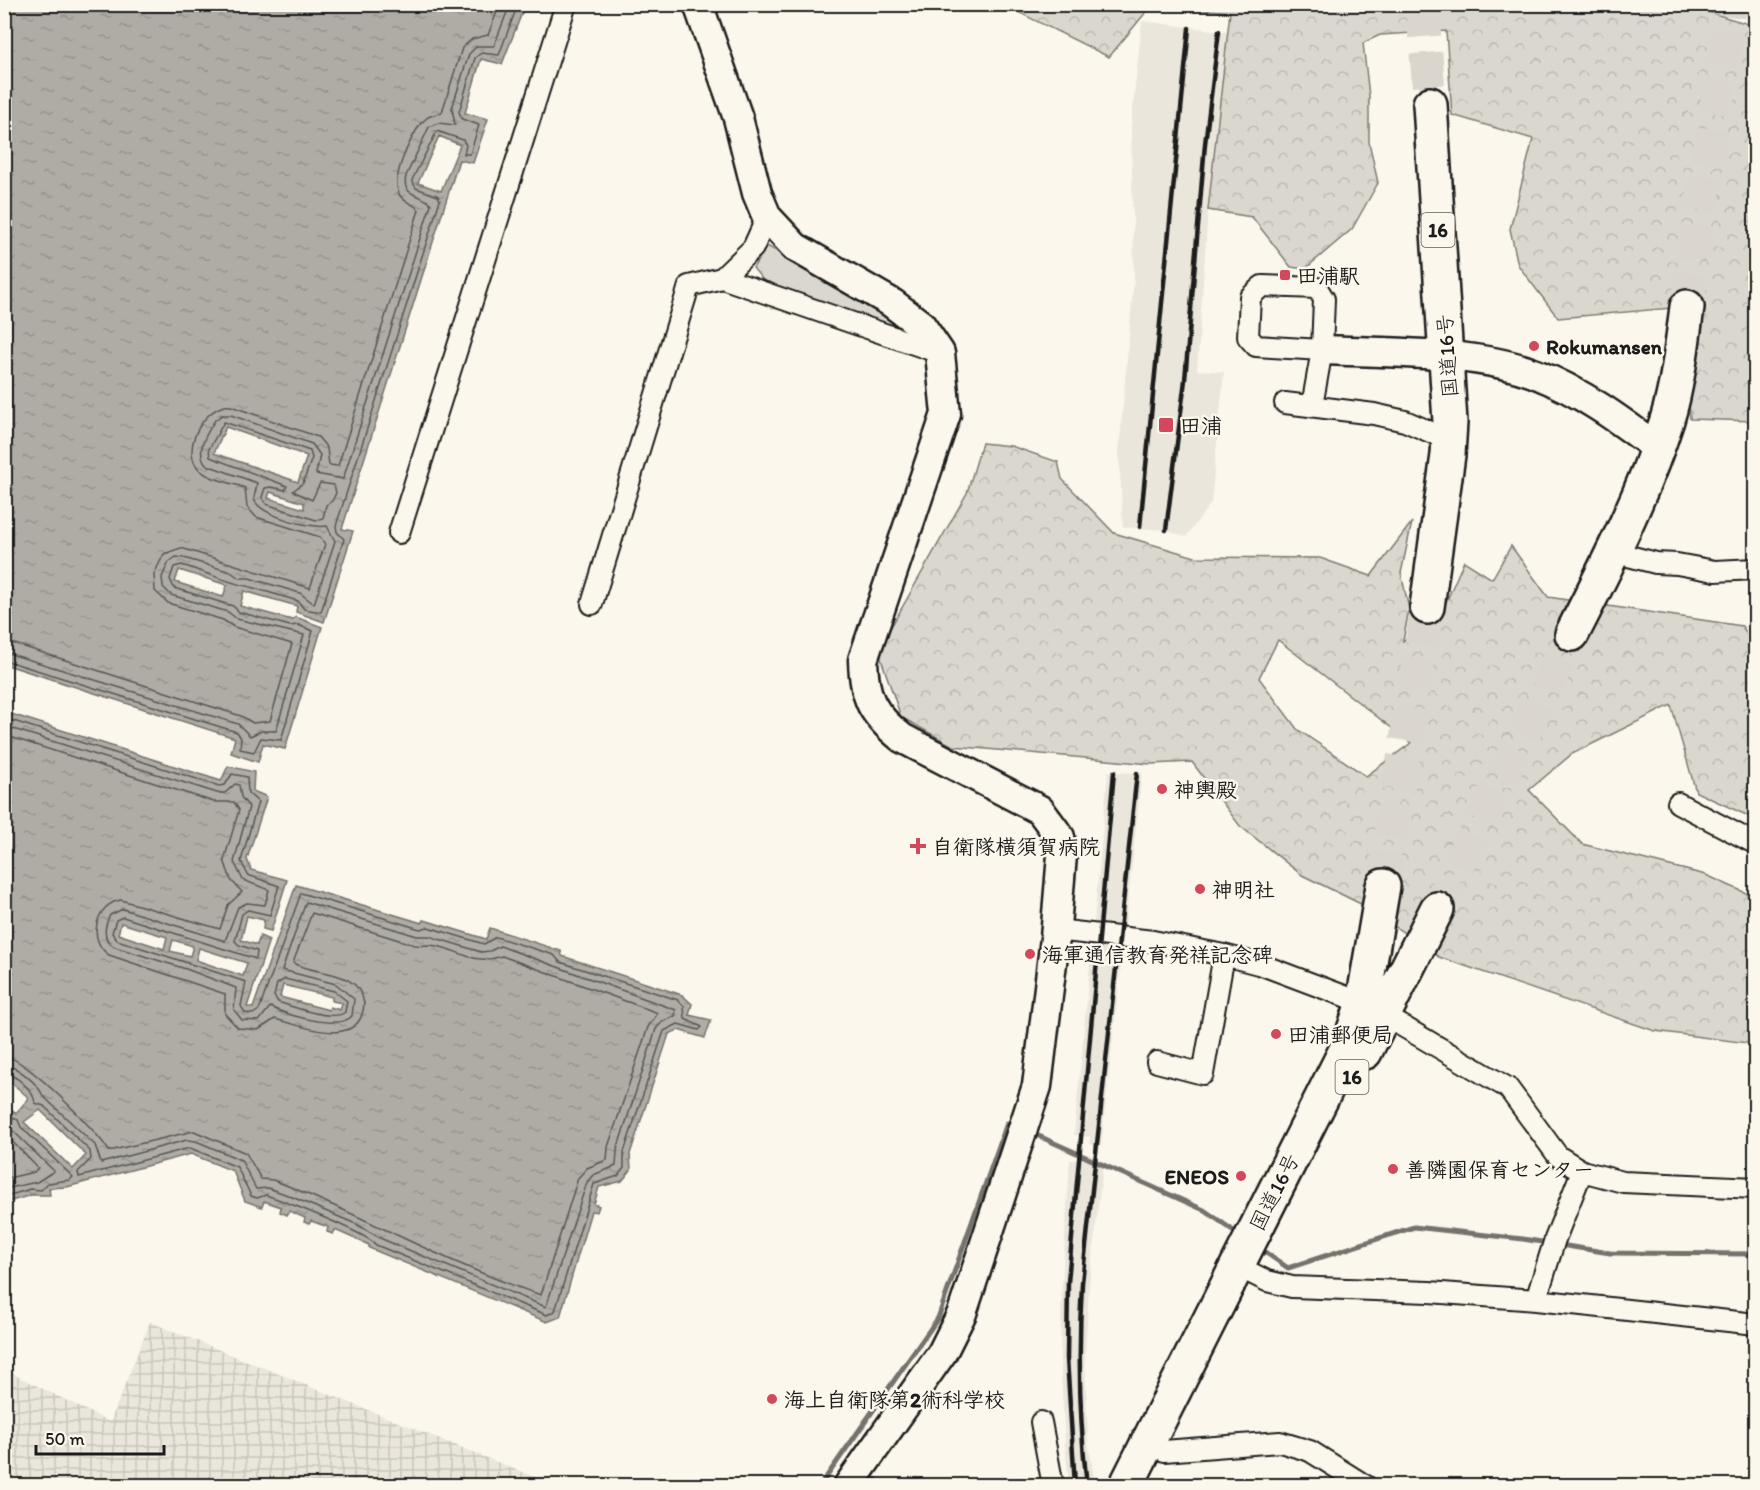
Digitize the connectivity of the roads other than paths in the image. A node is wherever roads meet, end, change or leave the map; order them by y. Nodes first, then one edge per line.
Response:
1 (566, 4) edge
2 (698, 4) edge
3 (1430, 104) tunnel mouth
4 (767, 217) junction
5 (722, 278) junction
6 (1687, 308) tunnel mouth
7 (1322, 350) junction
8 (940, 353) junction
9 (1447, 356) junction
10 (1285, 403) dead end
11 (1312, 406) junction
12 (1449, 440) junction
13 (1657, 448) junction
14 (399, 533) dead end
15 (1613, 552) junction
16 (1755, 569) edge
17 (592, 603) dead end
18 (1427, 607) tunnel mouth
19 (1572, 634) tunnel mouth
20 (1678, 803) dead end
21 (1755, 844) edge
22 (1383, 886) tunnel mouth
23 (1437, 909) tunnel mouth
24 (1056, 930) junction
25 (1224, 955) junction
26 (1373, 1010) junction
27 (1157, 1062) dead end
28 (1582, 1171) junction
29 (1755, 1188) edge
30 (1252, 1257) junction
31 (1536, 1300) junction
32 (1755, 1324) edge
33 (1041, 1422) dead end
34 (1164, 1451) junction
35 (848, 1485) edge
36 (1053, 1485) edge
37 (1126, 1485) edge
38 (1147, 1485) edge
39 (1366, 1485) edge

1 - 14 street
2 - 4 street
3 - 9 highway, 国道16号 / 16
4 - 5 street
4 - 8 street
5 - 8 street
5 - 17 street
6 - 13 highway
7 - 7 street
7 - 9 street
7 - 11 street
8 - 24 street
9 - 12 highway, 国道16号 / 16
9 - 13 street
10 - 11 street
11 - 12 street
12 - 18 highway, 国道16号 / 16
13 - 15 highway
15 - 16 street
15 - 19 highway
20 - 21 street
22 - 26 highway, 国道16号 / 16
23 - 26 highway, 国道16号 / 16
24 - 25 street
24 - 35 street
25 - 26 street
25 - 27 street
26 - 28 street
26 - 30 highway, 国道16号 / 16
28 - 29 street
28 - 31 street
30 - 31 street
30 - 34 highway, 国道16号 / 16
30 - 37 highway, 国道16号 / 16
31 - 32 street
33 - 36 street
34 - 38 highway, 国道16号 / 16
34 - 39 street

